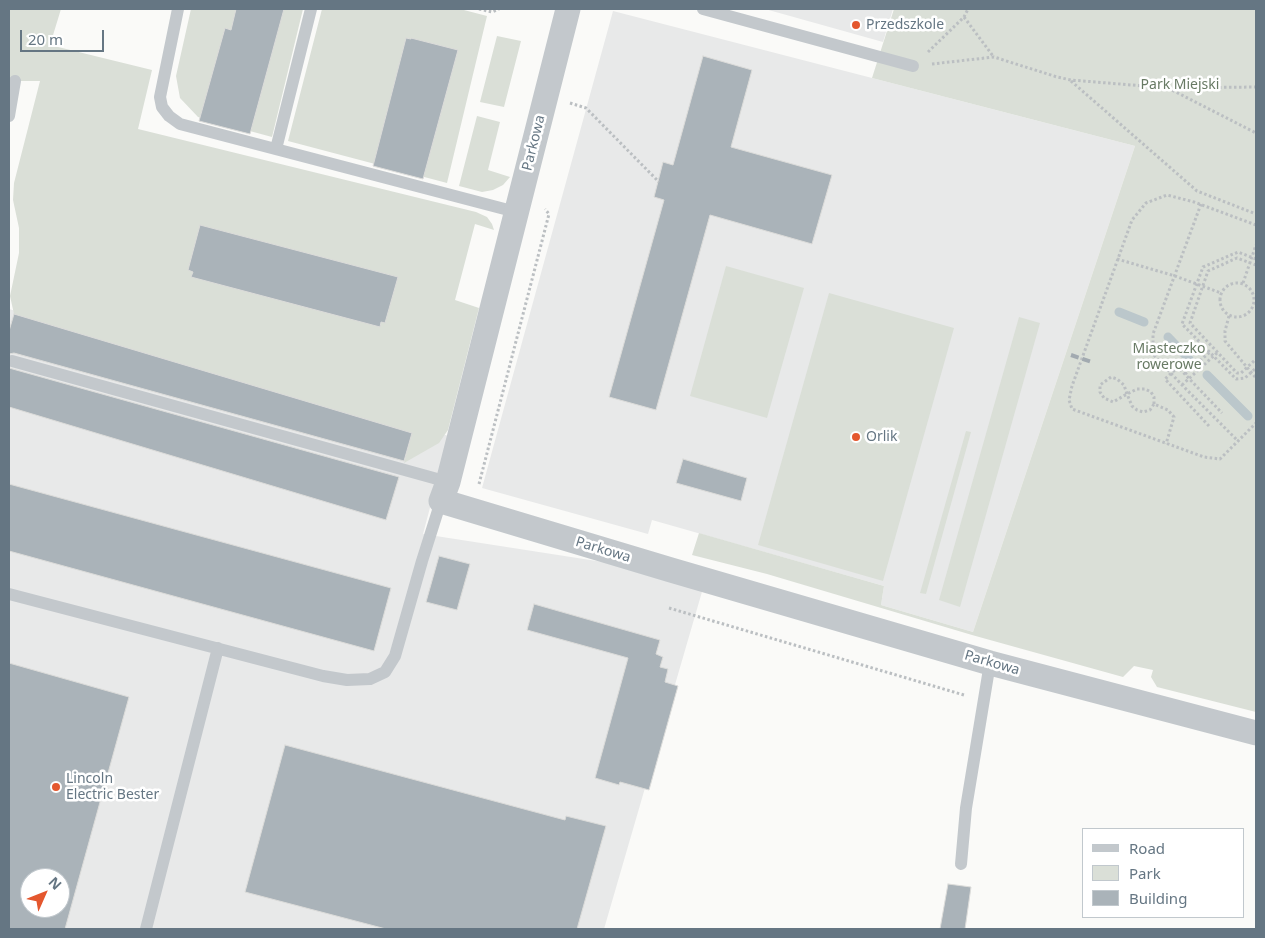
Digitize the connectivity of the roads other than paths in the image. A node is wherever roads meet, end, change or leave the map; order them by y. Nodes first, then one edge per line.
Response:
1 (178, 9) edge
2 (311, 9) edge
3 (568, 9) edge
4 (703, 9) edge
5 (913, 66) road end
6 (15, 81) dead end
7 (9, 116) edge
8 (276, 149) junction
9 (516, 212) junction
10 (12, 361) dead end
11 (444, 492) junction
12 (9, 594) edge
13 (218, 648) junction
14 (990, 663) junction
15 (1256, 733) edge
16 (961, 864) dead end
17 (146, 929) edge

1 - 8 lane
2 - 8 lane
3 - 9 street, Parkowa
4 - 5 lane
6 - 7 lane
8 - 9 lane
9 - 11 street, Parkowa
10 - 11 lane
11 - 13 lane
11 - 14 street, Parkowa
12 - 13 lane
13 - 17 lane
14 - 15 street, Parkowa
14 - 16 lane

